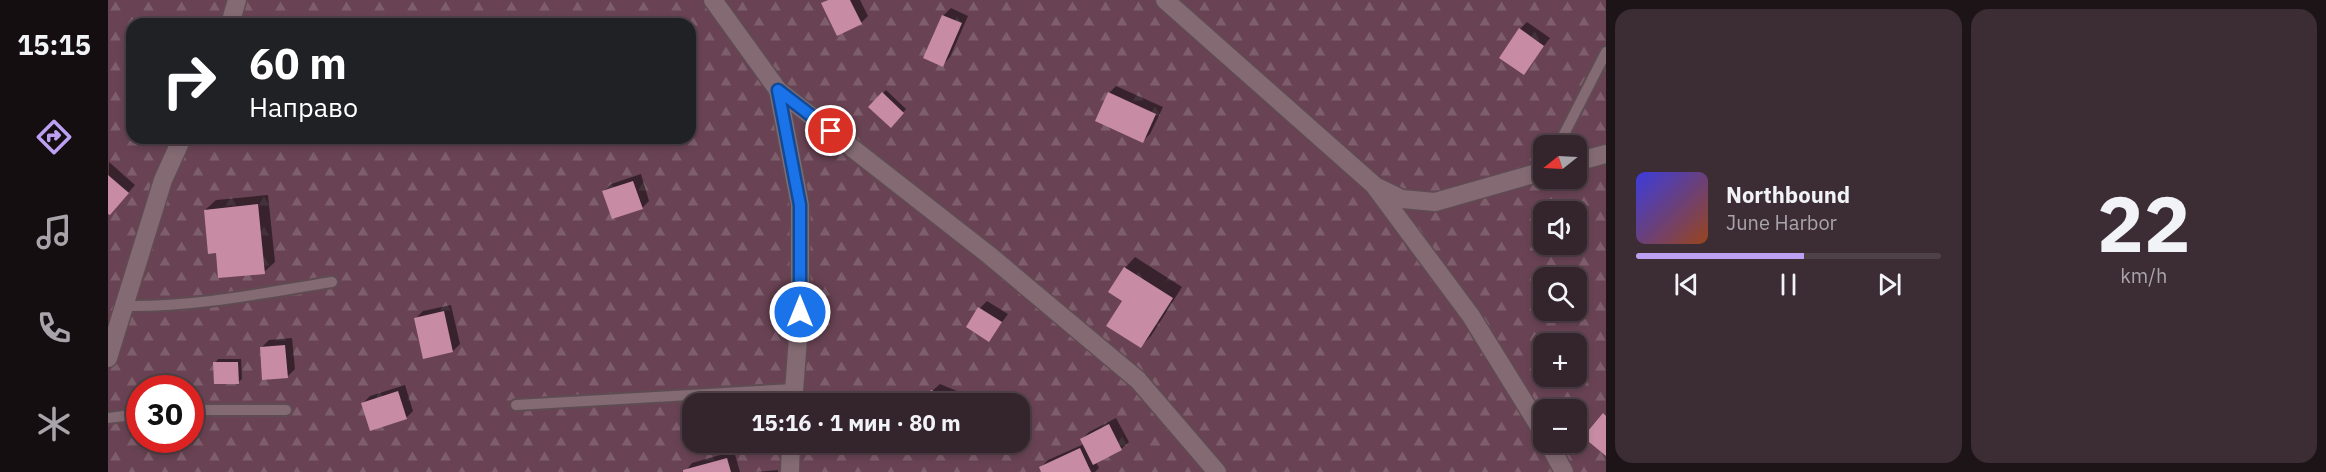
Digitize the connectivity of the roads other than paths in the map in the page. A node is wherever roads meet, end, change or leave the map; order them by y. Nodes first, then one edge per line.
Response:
1 (237, 0) edge
2 (713, 0) edge
3 (1165, 0) edge
4 (232, 18) edge
5 (1606, 52) edge
6 (778, 90) junction
7 (1564, 135) edge
8 (179, 144) edge
9 (1606, 154) edge
10 (1587, 159) edge
11 (1533, 174) edge
12 (1375, 186) junction
13 (332, 282) dead end
14 (126, 306) junction
15 (108, 358) edge
16 (793, 393) edge
17 (682, 400) edge
18 (516, 405) dead end
19 (204, 410) edge
20 (286, 410) dead end
21 (126, 416) edge
22 (1533, 416) edge
23 (108, 418) edge
24 (791, 453) edge
25 (1554, 453) edge
26 (790, 472) edge
27 (1217, 472) edge
28 (1564, 472) edge

1 - 4 street
2 - 6 street
3 - 12 street
5 - 7 lane
6 - 16 street
6 - 27 street
8 - 14 street
9 - 10 street
11 - 12 street
12 - 22 street
13 - 14 lane
14 - 15 street
17 - 18 lane
19 - 20 lane
21 - 23 lane
24 - 26 street
25 - 28 street

